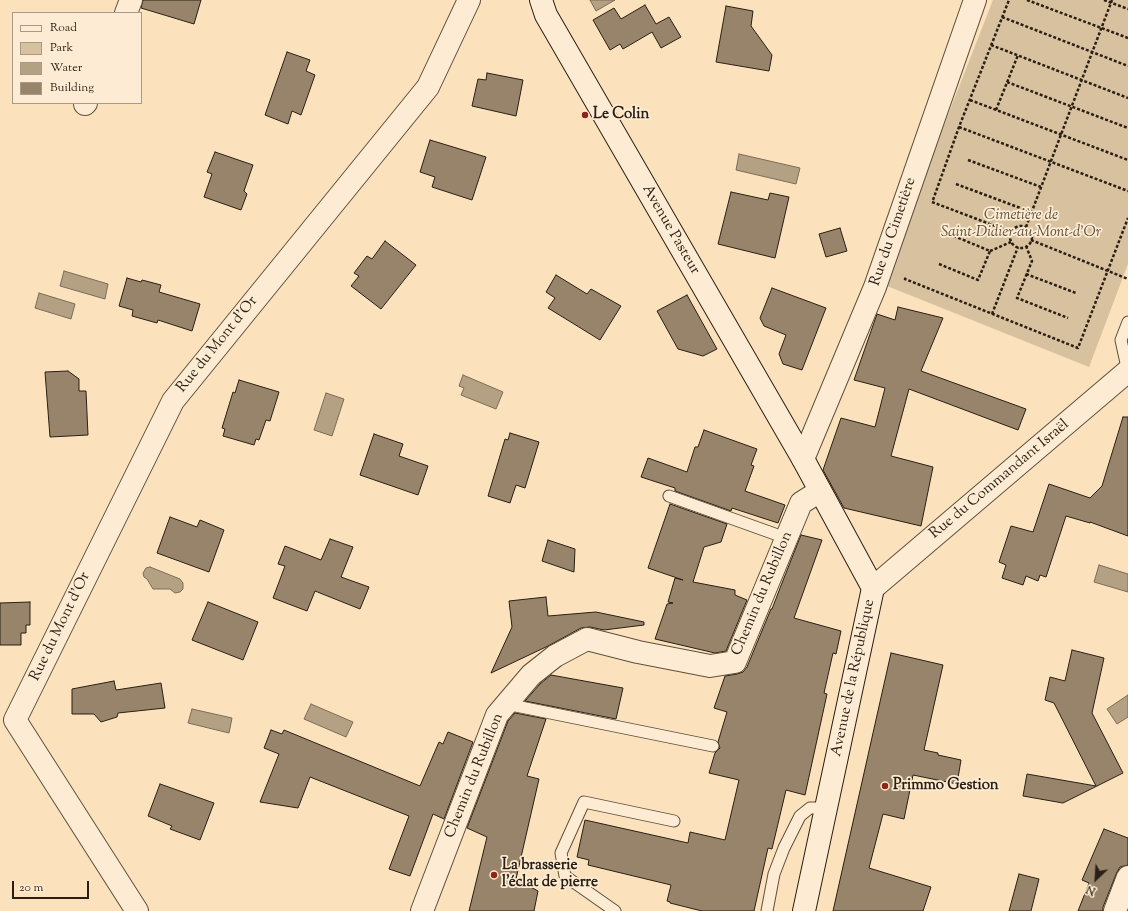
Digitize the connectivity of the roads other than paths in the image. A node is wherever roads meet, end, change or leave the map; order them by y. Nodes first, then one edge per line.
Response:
1 (131, 0) edge
2 (469, 0) edge
3 (541, 0) edge
4 (975, 0) edge
5 (126, 12) edge
6 (1128, 322) edge
7 (1128, 371) edge
8 (803, 459) junction
9 (820, 491) junction
10 (669, 496) dead end
11 (786, 538) junction
12 (873, 588) junction
13 (506, 704) junction
14 (7, 722) edge
15 (713, 746) dead end
16 (826, 808) junction
17 (674, 821) dead end
18 (1128, 877) edge
19 (137, 911) edge
20 (422, 911) edge
21 (615, 911) edge
22 (767, 911) edge
23 (804, 911) edge
24 (1115, 911) edge

1 - 5 street
2 - 14 street, Rue du Mont d'Or
3 - 8 street, Avenue Pasteur
4 - 8 street, Rue du Cimetière
6 - 7 lane
7 - 12 street, Rue du Commandant Israël
8 - 9 street, Avenue de la République
9 - 11 street, Chemin du Rubillon
9 - 12 street, Avenue de la République
10 - 11 lane
11 - 13 street, Chemin du Rubillon
12 - 16 street, Avenue de la République
13 - 15 lane
13 - 20 street, Chemin du Rubillon
14 - 19 street, Rue du Mont d'Or
16 - 22 lane
16 - 23 street, Avenue de la République
17 - 21 lane
18 - 24 street

